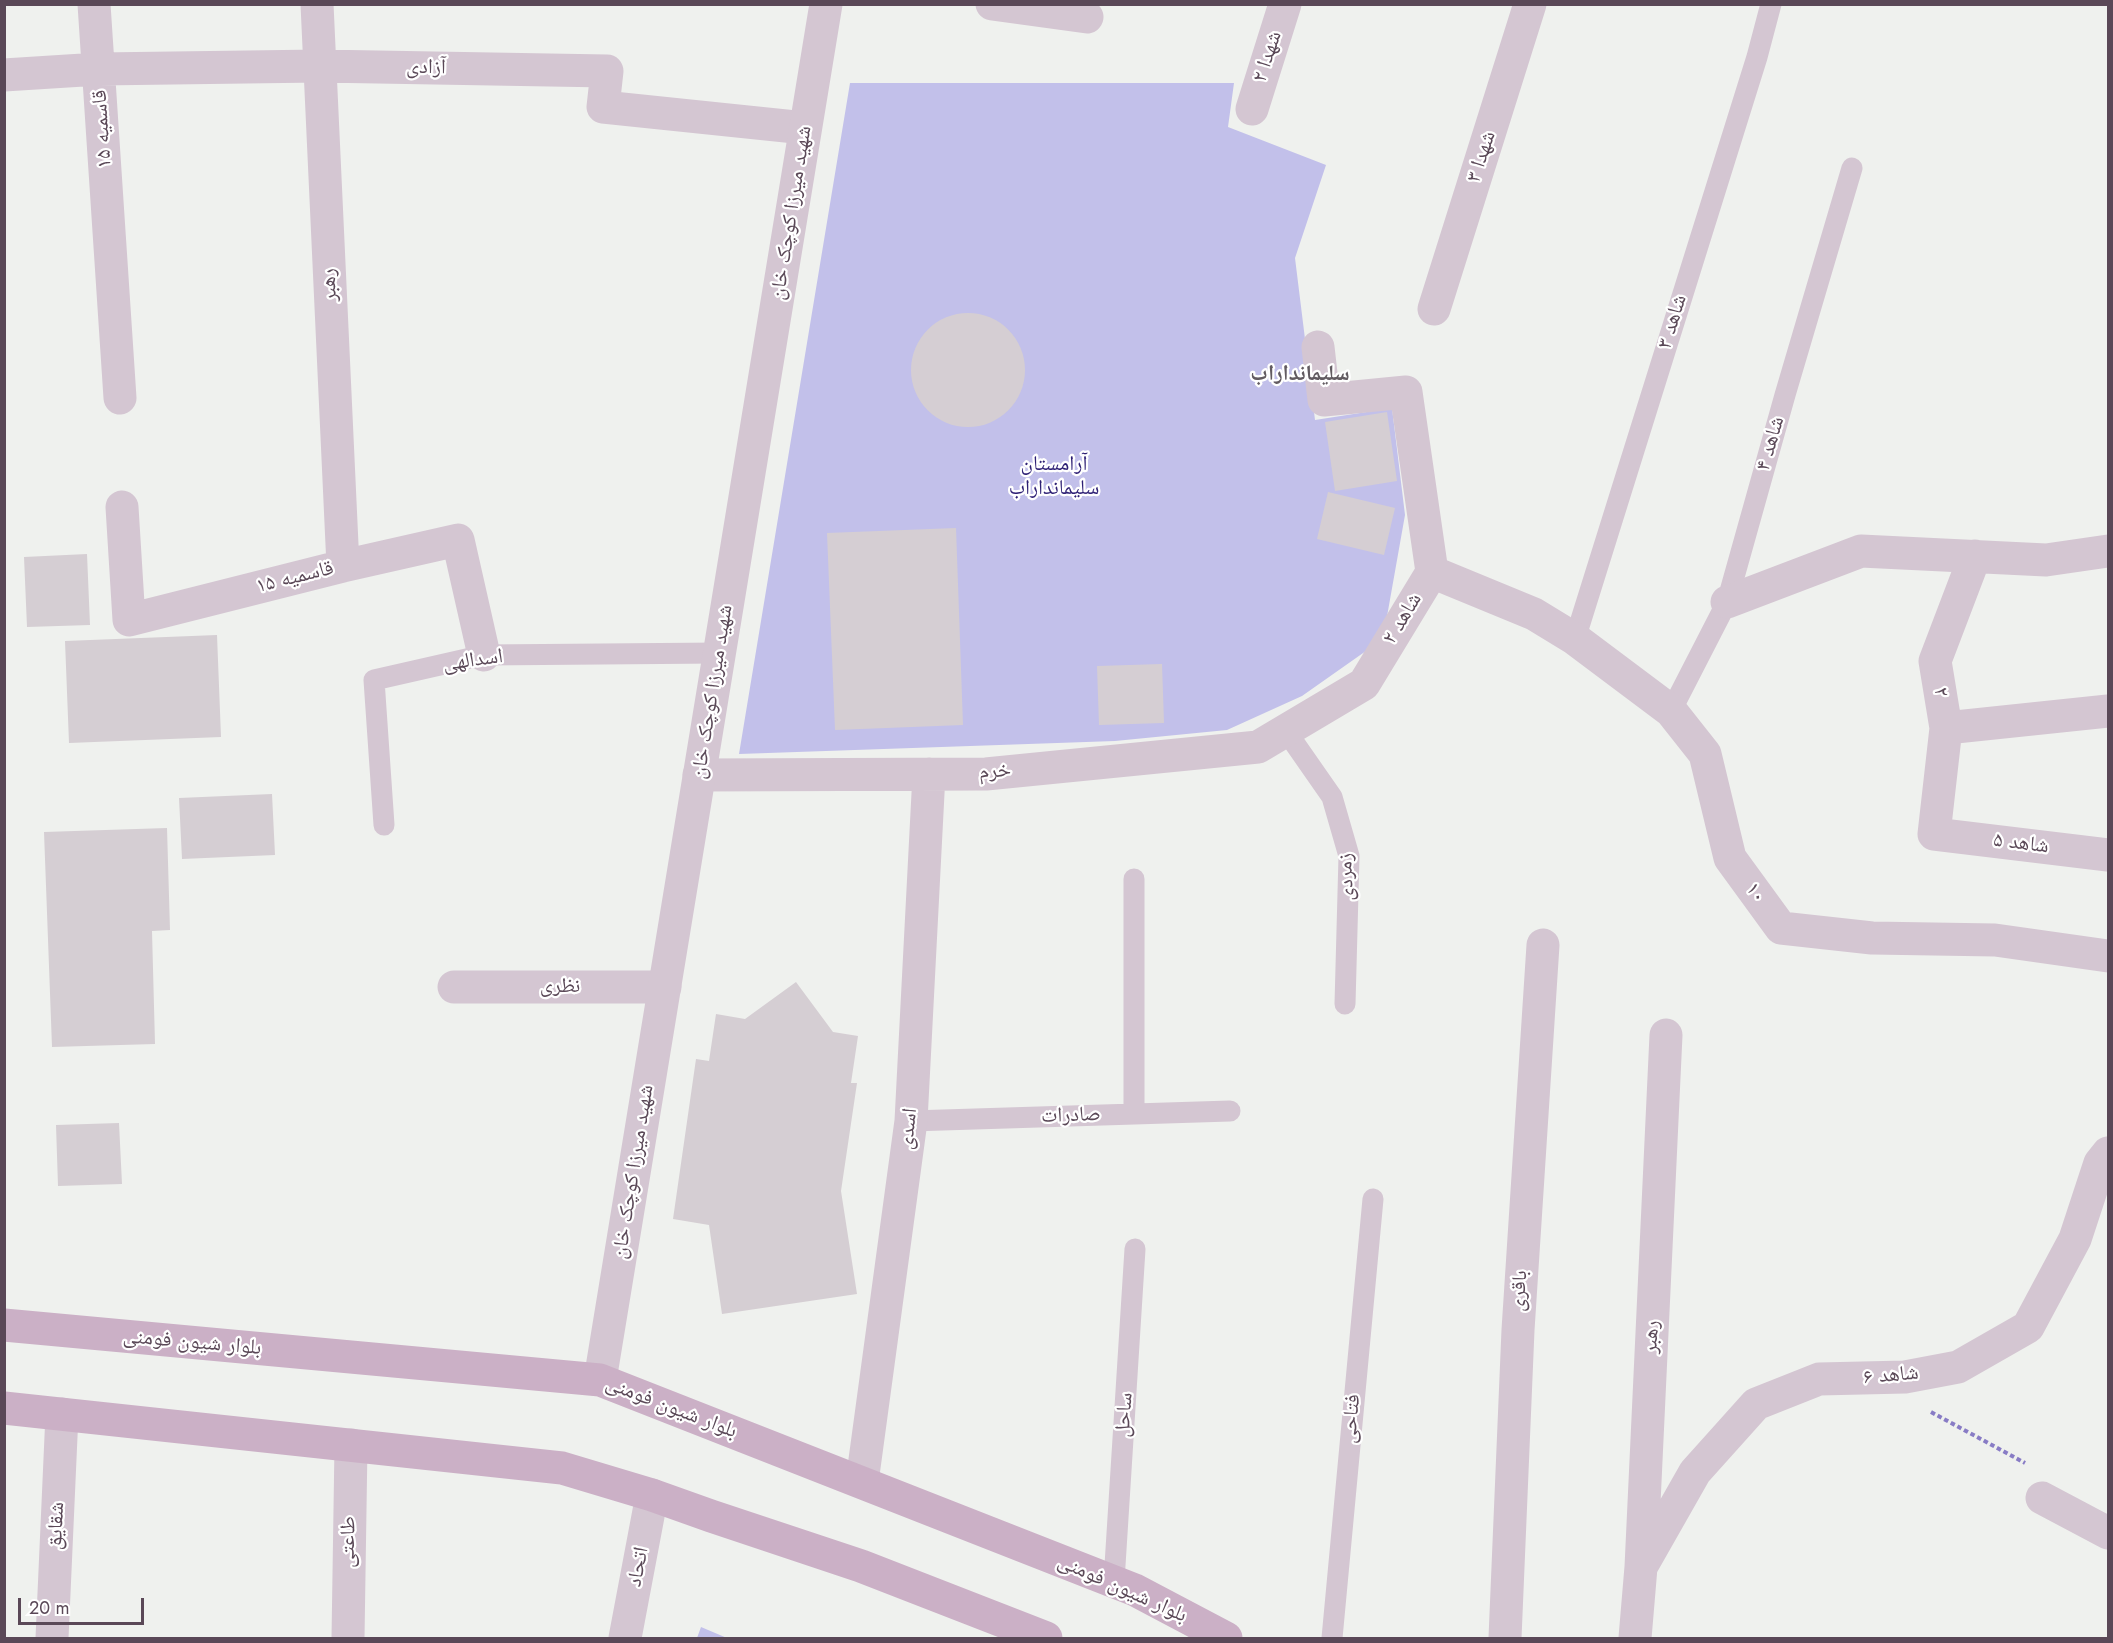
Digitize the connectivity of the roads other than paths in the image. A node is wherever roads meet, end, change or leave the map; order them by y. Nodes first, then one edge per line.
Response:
1 (93, 4) edge
2 (317, 4) edge
3 (826, 4) edge
4 (992, 4) edge
5 (1285, 4) edge
6 (1530, 4) edge
7 (1771, 4) edge
8 (1087, 17) dead end
9 (320, 66) junction
10 (99, 69) junction
11 (4, 75) edge
12 (1252, 108) dead end
13 (805, 129) junction
14 (1852, 168) dead end
15 (1434, 309) dead end
16 (1318, 347) dead end
17 (120, 398) dead end
18 (122, 507) dead end
19 (2109, 551) edge
20 (1975, 556) junction
21 (343, 566) junction
22 (1432, 572) junction
23 (1727, 602) junction
24 (1534, 614) joint
25 (1575, 639) junction
26 (719, 653) junction
27 (484, 655) junction
28 (1671, 711) junction
29 (2109, 711) edge
30 (1946, 728) junction
31 (1286, 731) junction
32 (928, 774) junction
33 (699, 775) junction
34 (384, 825) dead end
35 (1934, 834) joint
36 (2109, 855) edge
37 (1134, 879) dead end
38 (1543, 945) dead end
39 (2109, 956) edge
40 (454, 987) dead end
41 (665, 987) junction
42 (1345, 1004) dead end
43 (1666, 1035) dead end
44 (1230, 1111) dead end
45 (1134, 1114) junction
46 (911, 1121) junction
47 (2109, 1153) edge
48 (1373, 1199) dead end
49 (1135, 1249) dead end
50 (4, 1326) edge
51 (600, 1380) junction
52 (4, 1408) edge
53 (62, 1414) junction
54 (351, 1445) junction
55 (862, 1482) junction
56 (652, 1495) junction
57 (2042, 1498) road end
58 (2109, 1533) edge
59 (1641, 1567) junction
60 (1114, 1581) junction
61 (52, 1638) edge
62 (348, 1638) edge
63 (625, 1638) edge
64 (1046, 1638) edge
65 (1227, 1638) edge
66 (1332, 1638) edge
67 (1505, 1638) edge
68 (1635, 1638) edge

1 - 10 street, قاسمیه ۱۵
2 - 9 street, رهبر
3 - 13 street, شهید میرزا کوچک خان
4 - 8 street
5 - 12 street, شهدا ۲
6 - 15 street, شهدا ۳
7 - 25 lane, شاهد ۳
9 - 10 street, آزادی
9 - 13 street, آزادی
9 - 21 street, رهبر
10 - 11 street, آزادی
10 - 17 street, قاسمیه ۱۵
13 - 26 street, شهید میرزا کوچک خان
14 - 23 lane, شاهد ۴
16 - 22 street
18 - 21 street, قاسمیه ۱۵
19 - 20 street
20 - 23 street
20 - 30 street, ۲
21 - 27 street, قاسمیه ۱۵
22 - 24 street, شاهد ۲
22 - 31 street, شاهد ۲
23 - 28 lane, شاهد ۴
24 - 25 street, ۱۰
25 - 28 street, ۱۰
26 - 27 lane, اسدالهی
26 - 33 street, شهید میرزا کوچک خان
27 - 34 lane, اسدالهی
28 - 39 street, ۱۰
29 - 30 street
30 - 35 street, ۲
31 - 32 street, خرم
31 - 42 lane, زمردی
32 - 33 street, خرم
32 - 46 street, اسدی
33 - 41 street, شهید میرزا کوچک خان
35 - 36 street, شاهد ۵
37 - 45 lane
38 - 67 street, باقری
40 - 41 street, نظری
41 - 51 street, شهید میرزا کوچک خان
43 - 59 street, رهبر
44 - 45 lane, صادرات
45 - 46 lane, صادرات
46 - 55 street, اسدی
47 - 59 street, شاهد ۶
48 - 66 lane, فتاحی
49 - 60 lane, ساحل
50 - 51 main road, بلوار شیون فومنی
51 - 55 main road, بلوار شیون فومنی
52 - 53 main road
53 - 54 main road
53 - 61 street, شقایق
54 - 56 main road
54 - 62 street, طاعتی
55 - 60 main road, بلوار شیون فومنی
56 - 63 street, اتحاد
56 - 64 main road
57 - 58 street
59 - 68 street, رهبر
60 - 65 main road, بلوار شیون فومنی

